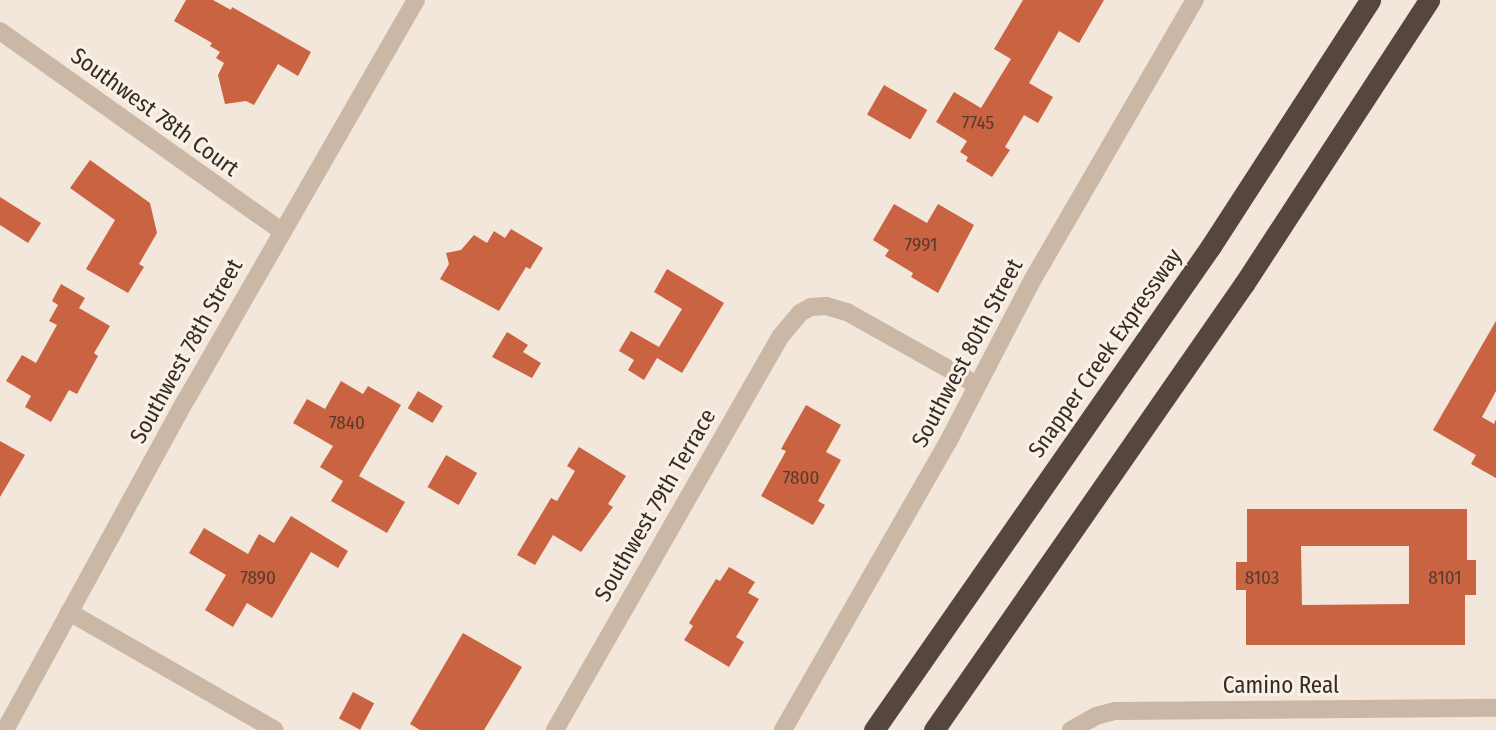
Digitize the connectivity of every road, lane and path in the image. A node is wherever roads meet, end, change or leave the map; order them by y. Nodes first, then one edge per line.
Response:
1 (416, 0) edge
2 (1195, 0) edge
3 (1370, 0) edge
4 (1429, 0) edge
5 (0, 31) edge
6 (283, 232) junction
7 (977, 385) junction
8 (69, 612) junction
9 (1496, 708) edge
10 (5, 730) edge
11 (275, 730) edge
12 (555, 730) edge
13 (783, 730) edge
14 (874, 730) edge
15 (934, 730) edge
16 (1071, 730) edge

1 - 6 street, Southwest 78th Street
2 - 7 street, Southwest 80th Street
3 - 14 highway, Snapper Creek Expressway
4 - 15 highway
5 - 6 street, Southwest 78th Court
6 - 8 street, Southwest 78th Street
7 - 12 street, Southwest 79th Terrace
7 - 13 street, Southwest 80th Street
8 - 10 street, Southwest 78th Street
8 - 11 street
9 - 16 street, Camino Real

